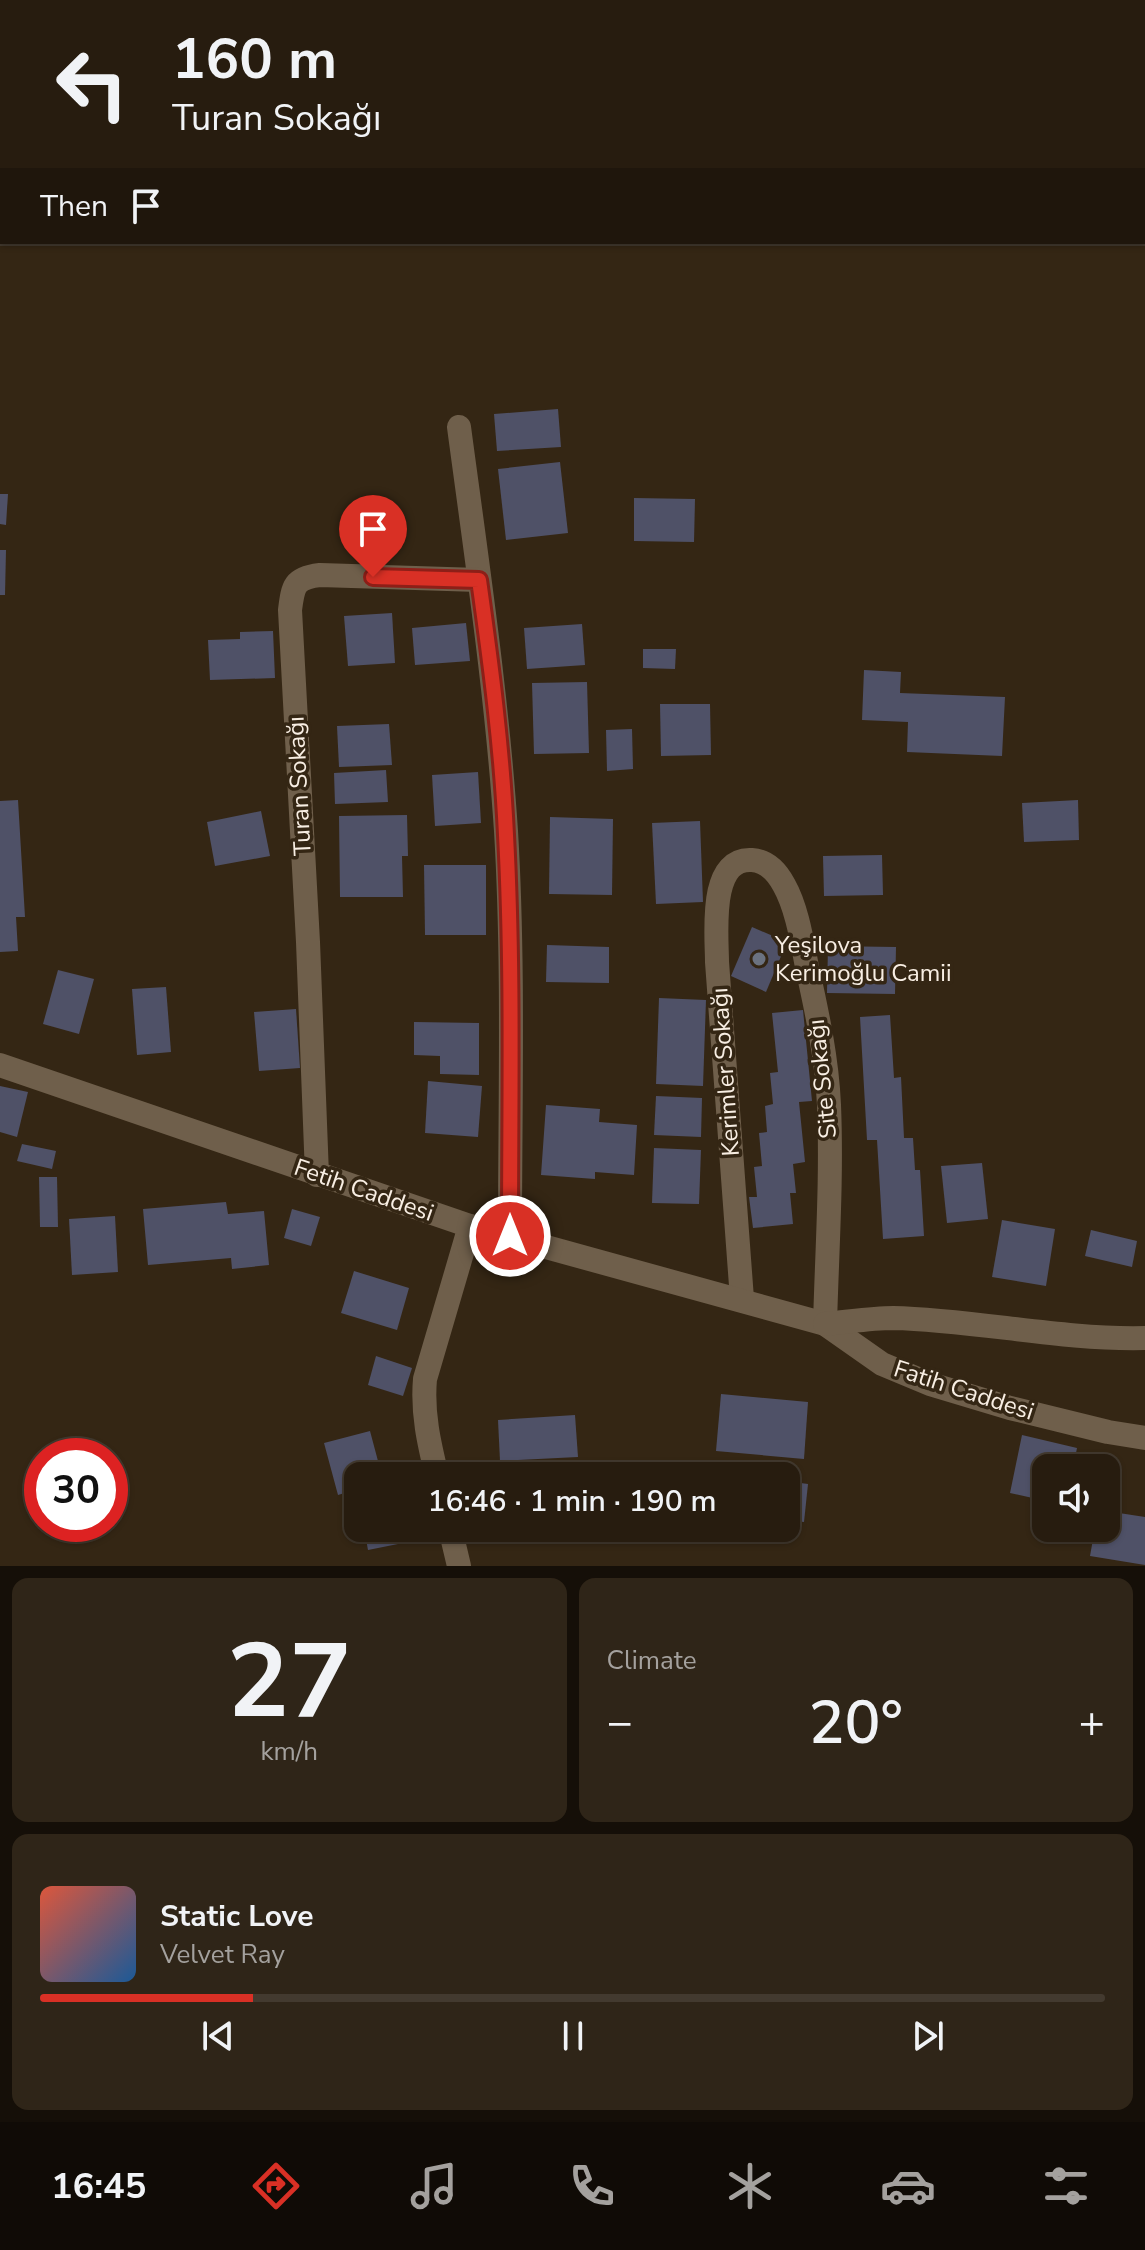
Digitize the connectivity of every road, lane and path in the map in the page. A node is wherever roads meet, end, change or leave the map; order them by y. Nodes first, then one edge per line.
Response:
1 (459, 427) dead end
2 (479, 580) junction
3 (747, 859) joint
4 (0, 1065) edge
5 (317, 1175) junction
6 (470, 1226) junction
7 (510, 1236) junction
8 (742, 1299) junction
9 (825, 1324) junction
10 (1145, 1338) edge
11 (1145, 1438) edge
12 (434, 1462) edge
13 (453, 1542) edge
14 (459, 1566) edge

1 - 2 street
2 - 5 street, Turan Sokağı
2 - 7 street
3 - 8 street, Kerimler Sokağı
3 - 9 street, Site Sokağı
4 - 5 street, Fetih Caddesi
5 - 6 street, Fetih Caddesi
6 - 7 street, Fetih Caddesi
6 - 12 street
7 - 8 street, Fetih Caddesi
8 - 9 street, Fetih Caddesi
9 - 10 street, Fatih Caddesi
9 - 11 street, Fatih Caddesi
13 - 14 street

